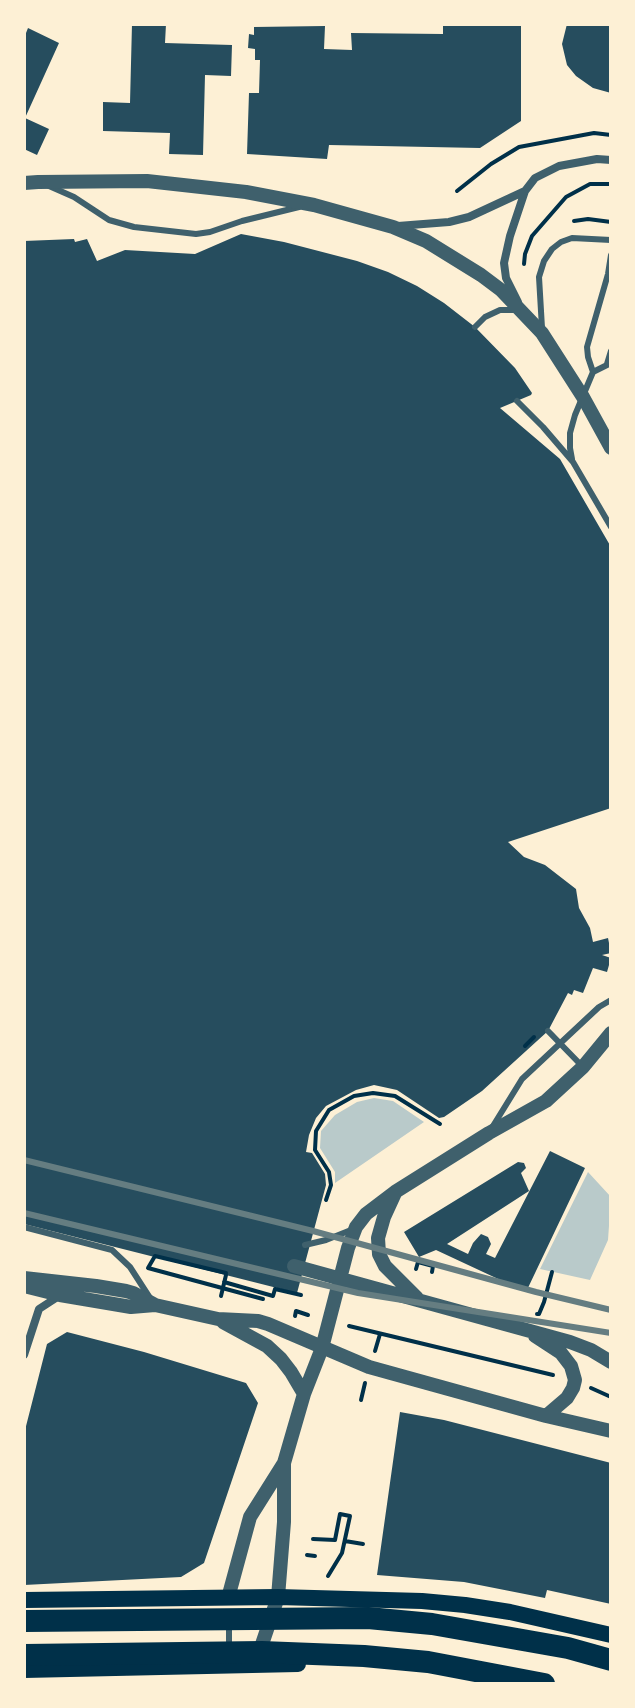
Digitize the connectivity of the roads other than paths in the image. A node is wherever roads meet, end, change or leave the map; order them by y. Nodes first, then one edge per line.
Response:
1 (611, 160) edge
2 (31, 182) edge
3 (525, 191) junction
4 (314, 205) junction
5 (393, 227) junction
6 (611, 240) edge
7 (611, 255) edge
8 (521, 310) junction
9 (475, 327) dead end
10 (542, 333) junction
11 (611, 351) edge
12 (609, 363) edge
13 (593, 372) junction
14 (583, 397) junction
15 (517, 401) dead end
16 (611, 448) edge
17 (573, 462) junction
18 (611, 527) edge
19 (611, 1000) edge
20 (548, 1031) dead end
21 (611, 1033) edge
22 (560, 1045) junction
23 (583, 1067) junction
24 (489, 1133) junction
25 (395, 1192) junction
26 (24, 1227) edge
27 (356, 1227) junction
28 (305, 1245) dead end
29 (294, 1266) dead end
30 (24, 1278) edge
31 (340, 1278) junction
32 (24, 1286) edge
33 (60, 1295) junction
34 (417, 1299) junction
35 (155, 1305) junction
36 (218, 1319) junction
37 (525, 1330) junction
38 (322, 1348) junction
39 (24, 1355) edge
40 (611, 1362) edge
41 (304, 1394) junction
42 (546, 1416) junction
43 (611, 1431) edge
44 (284, 1463) junction
45 (278, 1597) junction
46 (228, 1598) junction
47 (24, 1600) edge
48 (24, 1621) edge
49 (611, 1635) edge
50 (24, 1655) edge
51 (611, 1660) edge
52 (229, 1664) junction
53 (256, 1664) junction
54 (24, 1670) edge
55 (47, 1677) edge
56 (487, 1684) edge
57 (544, 1684) edge

1 - 3 street
2 - 4 street
2 - 4 lane
3 - 5 street
3 - 8 street
4 - 5 street
5 - 8 street
6 - 10 lane
7 - 13 lane
8 - 9 lane
8 - 10 street
10 - 14 street
11 - 12 lane
12 - 13 lane
13 - 14 lane
14 - 16 street
14 - 17 lane
15 - 17 lane
17 - 18 lane
19 - 22 lane
20 - 22 lane
21 - 23 street
22 - 23 lane
22 - 24 lane
23 - 24 street
24 - 25 street
25 - 27 street
25 - 34 street
26 - 35 lane
27 - 28 lane
27 - 31 street
29 - 31 street
30 - 35 street
31 - 34 street
31 - 38 street
32 - 33 street
33 - 35 street
33 - 39 street
34 - 37 street
35 - 36 street
36 - 38 street
36 - 41 street
37 - 40 street
37 - 42 street
38 - 41 street
38 - 42 street
41 - 44 street
42 - 43 street
44 - 45 street
44 - 46 street
45 - 46 main road
45 - 49 main road
45 - 53 street
46 - 47 main road
46 - 52 lane
48 - 51 highway
50 - 57 highway
52 - 53 main road
52 - 55 main road
53 - 56 main road
54 - 55 main road

